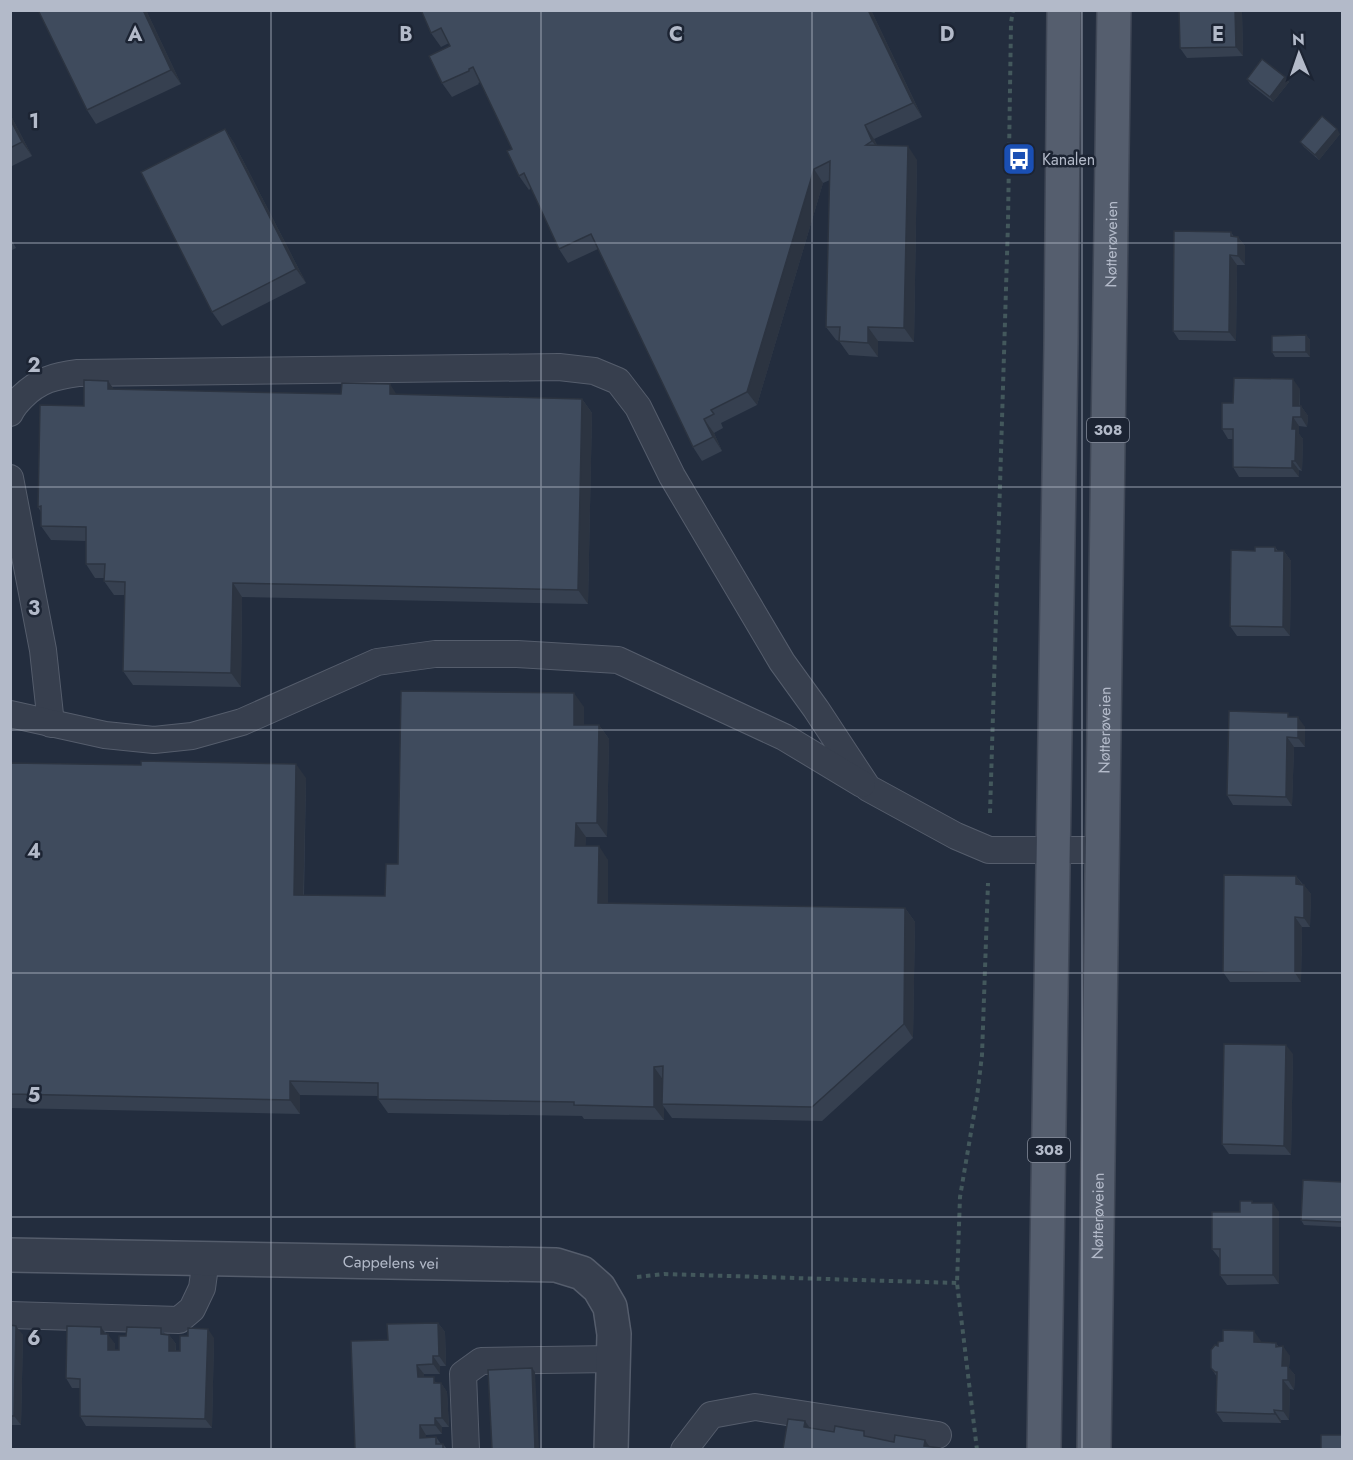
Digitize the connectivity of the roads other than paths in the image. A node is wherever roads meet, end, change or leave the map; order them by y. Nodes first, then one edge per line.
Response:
1 (1064, 10) edge
2 (1114, 10) edge
3 (10, 413) edge
4 (10, 478) edge
5 (10, 714) edge
6 (51, 724) junction
7 (868, 788) junction
8 (1053, 850) junction
9 (1103, 850) junction
10 (10, 1255) edge
11 (206, 1259) junction
12 (10, 1315) edge
13 (613, 1359) junction
14 (938, 1435) dead end
15 (466, 1449) edge
16 (611, 1449) edge
17 (684, 1449) edge
18 (1044, 1449) edge
19 (1094, 1449) edge

1 - 8 main road, 308
2 - 9 main road, Nøtterøveien / 308
3 - 7 lane
4 - 6 lane
5 - 6 lane
6 - 7 lane
7 - 8 lane
8 - 9 lane
8 - 18 main road, 308
9 - 19 main road, Nøtterøveien / 308
10 - 11 street, Cappelens vei
11 - 12 lane
11 - 13 street, Cappelens vei
13 - 15 lane
13 - 16 street
14 - 17 lane

